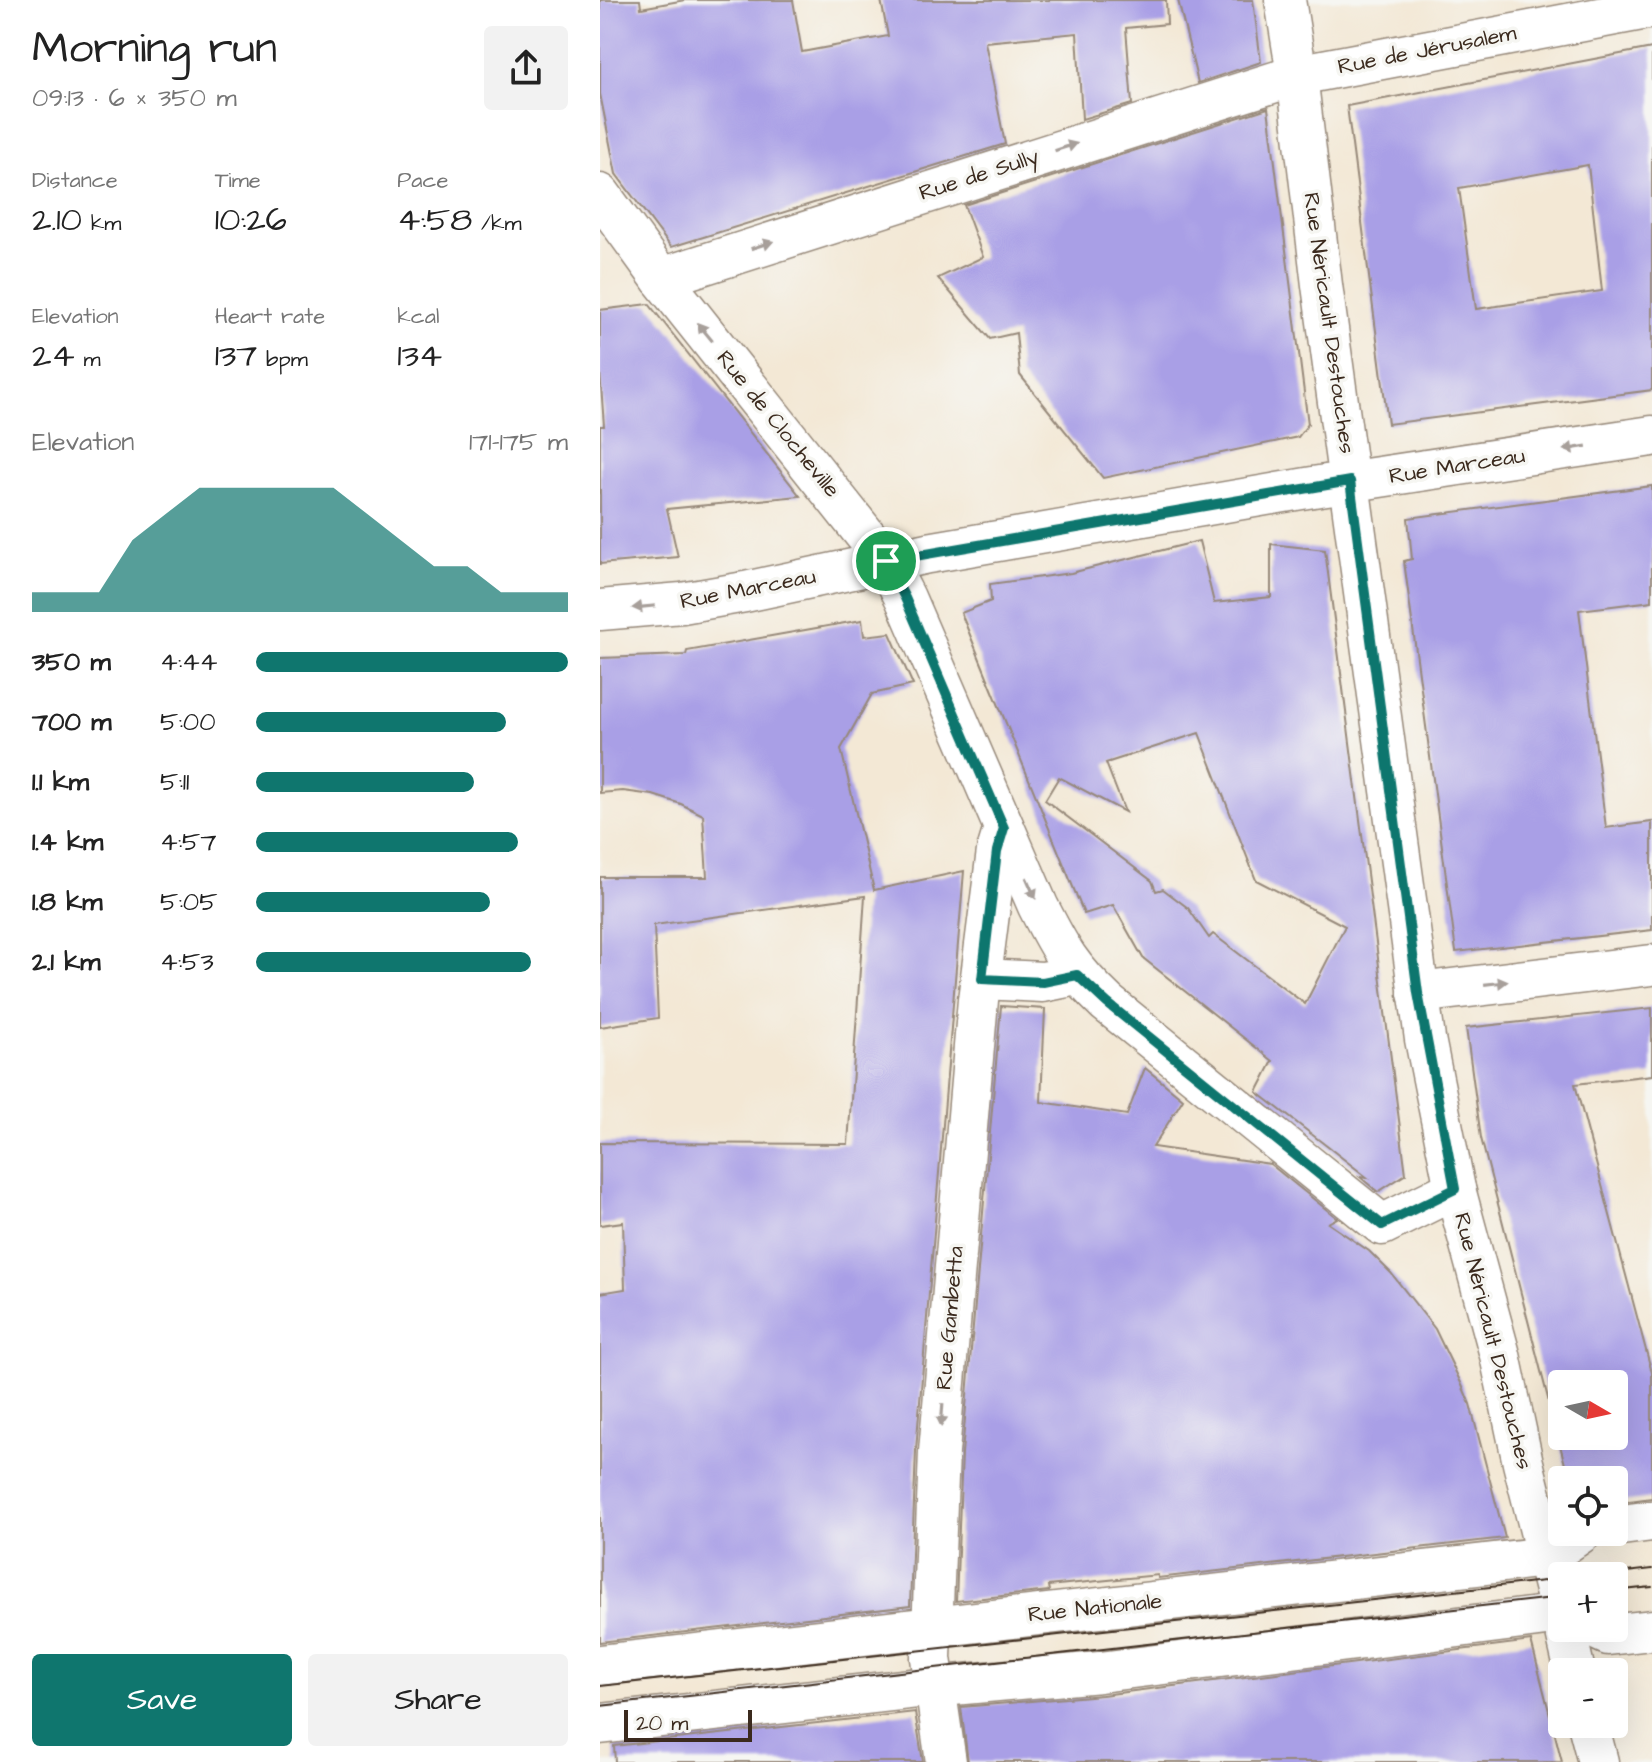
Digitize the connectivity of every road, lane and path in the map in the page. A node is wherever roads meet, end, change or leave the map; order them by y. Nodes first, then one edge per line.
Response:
1 (1285, 0) edge
2 (1652, 8) edge
3 (1297, 75) junction
4 (600, 194) edge
5 (661, 278) junction
6 (1652, 436) edge
7 (1350, 481) junction
8 (880, 554) junction
9 (600, 610) edge
10 (1004, 828) junction
11 (1652, 965) edge
12 (1077, 975) junction
13 (982, 979) junction
14 (1418, 993) junction
15 (1455, 1189) junction
16 (1652, 1521) edge
17 (1628, 1524) edge
18 (1549, 1562) edge
19 (1548, 1599) edge
20 (1548, 1599) edge
21 (1652, 1630) edge
22 (1628, 1633) edge
23 (932, 1657) junction
24 (600, 1665) edge
25 (600, 1724) edge
26 (1592, 1738) edge
27 (946, 1762) edge
28 (1598, 1762) edge

1 - 3 street, Rue Néricault Destouches
2 - 3 street, Rue de Jérusalem
5 -> 3 street, Rue de Sully
3 - 7 street, Rue Néricault Destouches
4 - 5 street, Rue de Clocheville
8 -> 5 street, Rue de Clocheville
6 -> 7 street, Rue Marceau
7 - 8 street, Rue Marceau
7 - 14 street, Rue Néricault Destouches
8 -> 9 street, Rue Marceau
8 - 10 street, Rue de Clocheville
10 -> 12 street, Rue de Clocheville
10 - 13 street, Rue Gambetta
14 -> 11 street
12 - 13 street
12 - 15 street, Rue de Clocheville
13 -> 23 street, Rue Gambetta
14 - 15 street, Rue Néricault Destouches
15 - 18 street, Rue Néricault Destouches
16 - 17 street
19 - 23 street, Rue Nationale
20 - 23 street, Rue Nationale
21 - 22 street
23 - 24 street, Rue Nationale
23 - 25 street, Rue Nationale
23 - 27 street, Rue Gambetta
26 - 28 street

